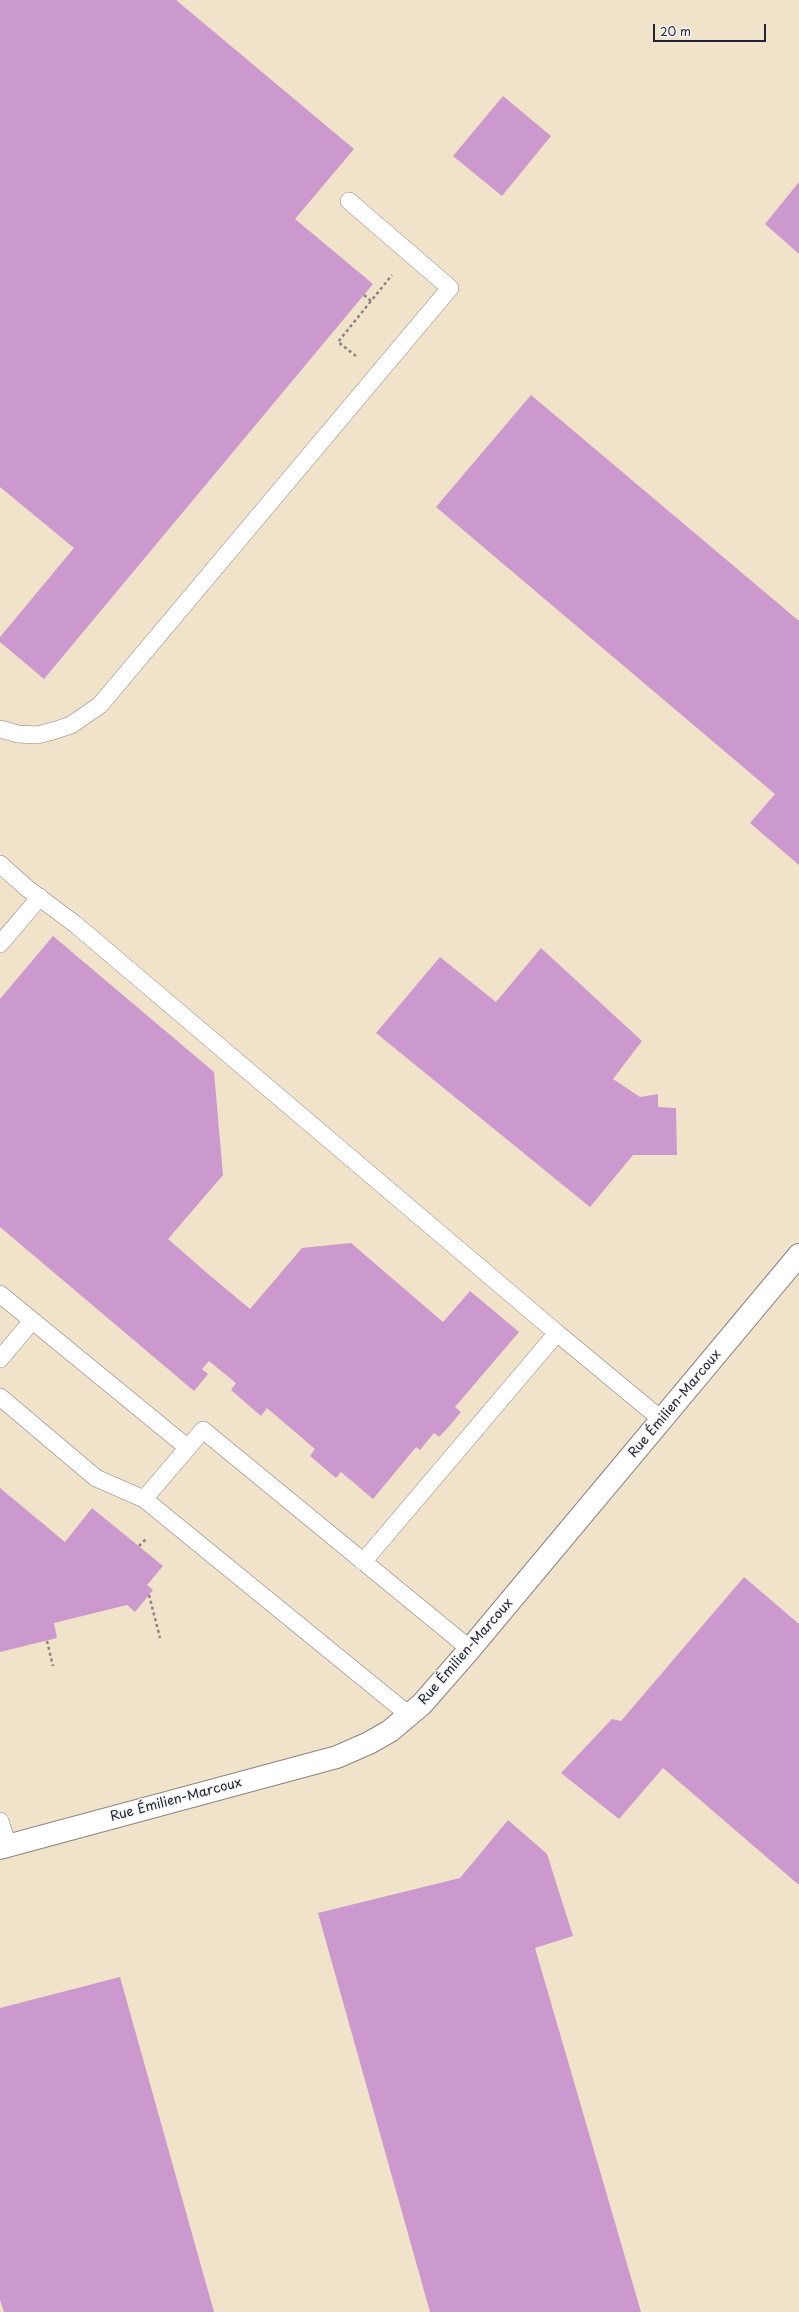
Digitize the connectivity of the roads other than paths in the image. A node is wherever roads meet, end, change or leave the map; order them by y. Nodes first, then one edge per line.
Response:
1 (348, 201) dead end
2 (0, 729) edge
3 (0, 864) edge
4 (40, 897) junction
5 (0, 944) edge
6 (799, 1255) edge
7 (0, 1294) edge
8 (32, 1321) junction
9 (557, 1333) junction
10 (0, 1359) edge
11 (0, 1396) edge
12 (662, 1420) junction
13 (188, 1448) junction
14 (144, 1499) junction
15 (363, 1562) junction
16 (470, 1649) junction
17 (409, 1715) junction
18 (0, 1821) edge
19 (4, 1847) edge

1 - 2 lane
3 - 4 lane
4 - 5 lane
4 - 9 lane
6 - 12 street, Rue Émilien-Marcoux
7 - 8 lane
8 - 10 lane
8 - 13 lane
9 - 12 lane
9 - 15 lane
11 - 14 lane
12 - 16 street, Rue Émilien-Marcoux
13 - 14 lane
13 - 15 lane
14 - 17 lane
15 - 16 lane
16 - 17 street, Rue Émilien-Marcoux
17 - 19 street, Rue Émilien-Marcoux
18 - 19 lane

